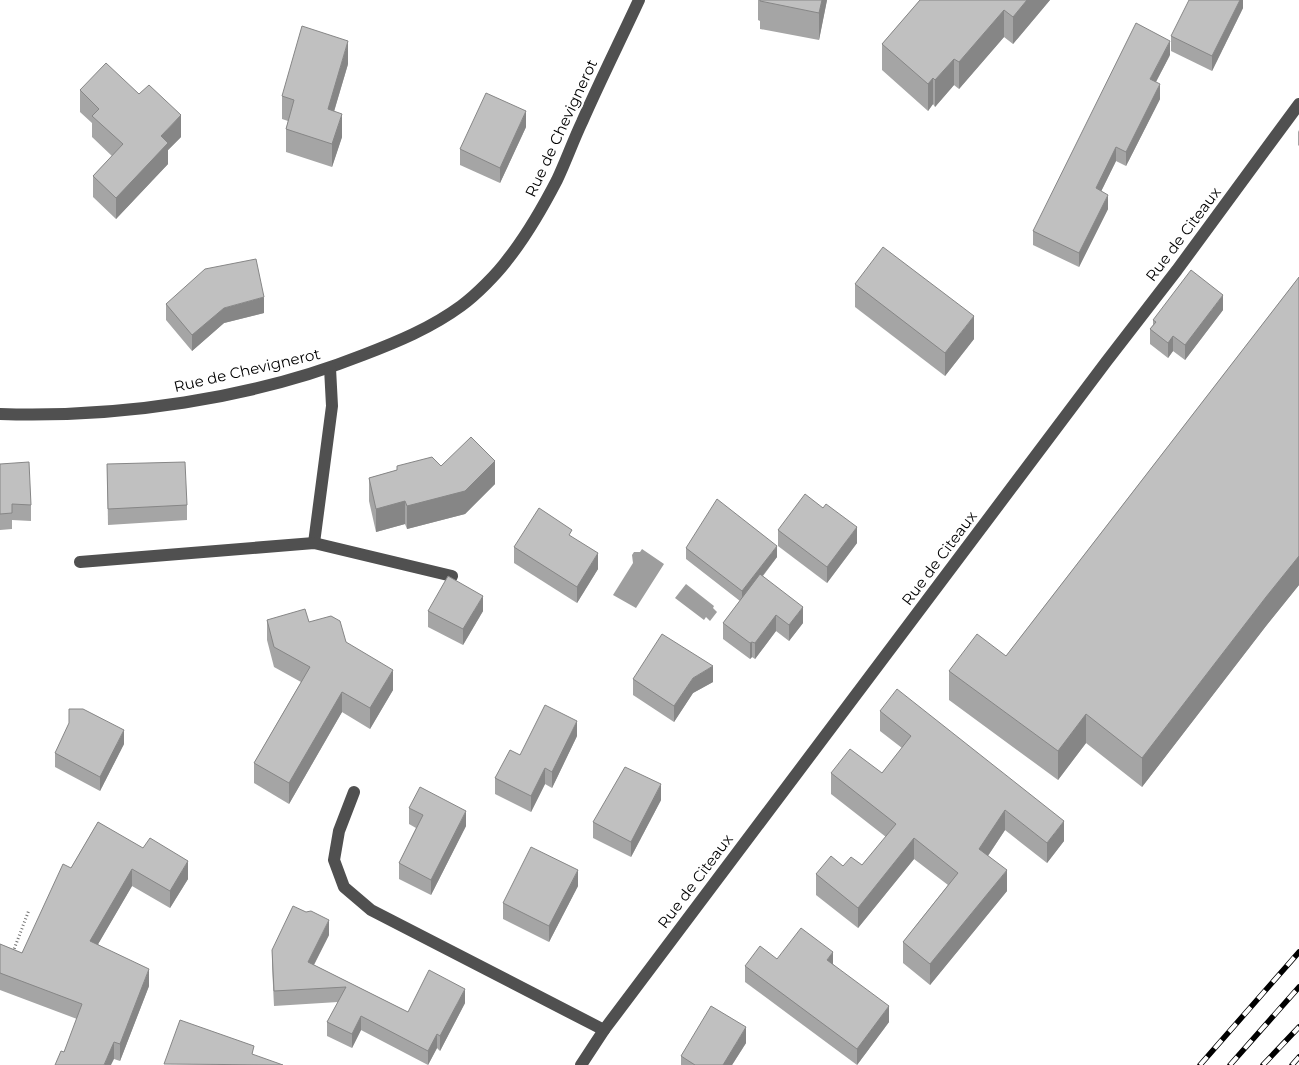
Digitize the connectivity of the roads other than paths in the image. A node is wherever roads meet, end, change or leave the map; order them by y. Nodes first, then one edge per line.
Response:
1 (639, 0) edge
2 (1299, 104) edge
3 (330, 368) junction
4 (0, 414) edge
5 (314, 543) junction
6 (80, 562) dead end
7 (452, 576) edge
8 (354, 792) dead end
9 (604, 1030) junction
10 (581, 1065) edge

1 - 3 street, Rue de Chevignerot
2 - 9 street, Rue de Citeaux
3 - 4 street, Rue de Chevignerot
3 - 5 street
5 - 6 street
5 - 7 street
8 - 9 street
9 - 10 street, Rue de Citeaux

